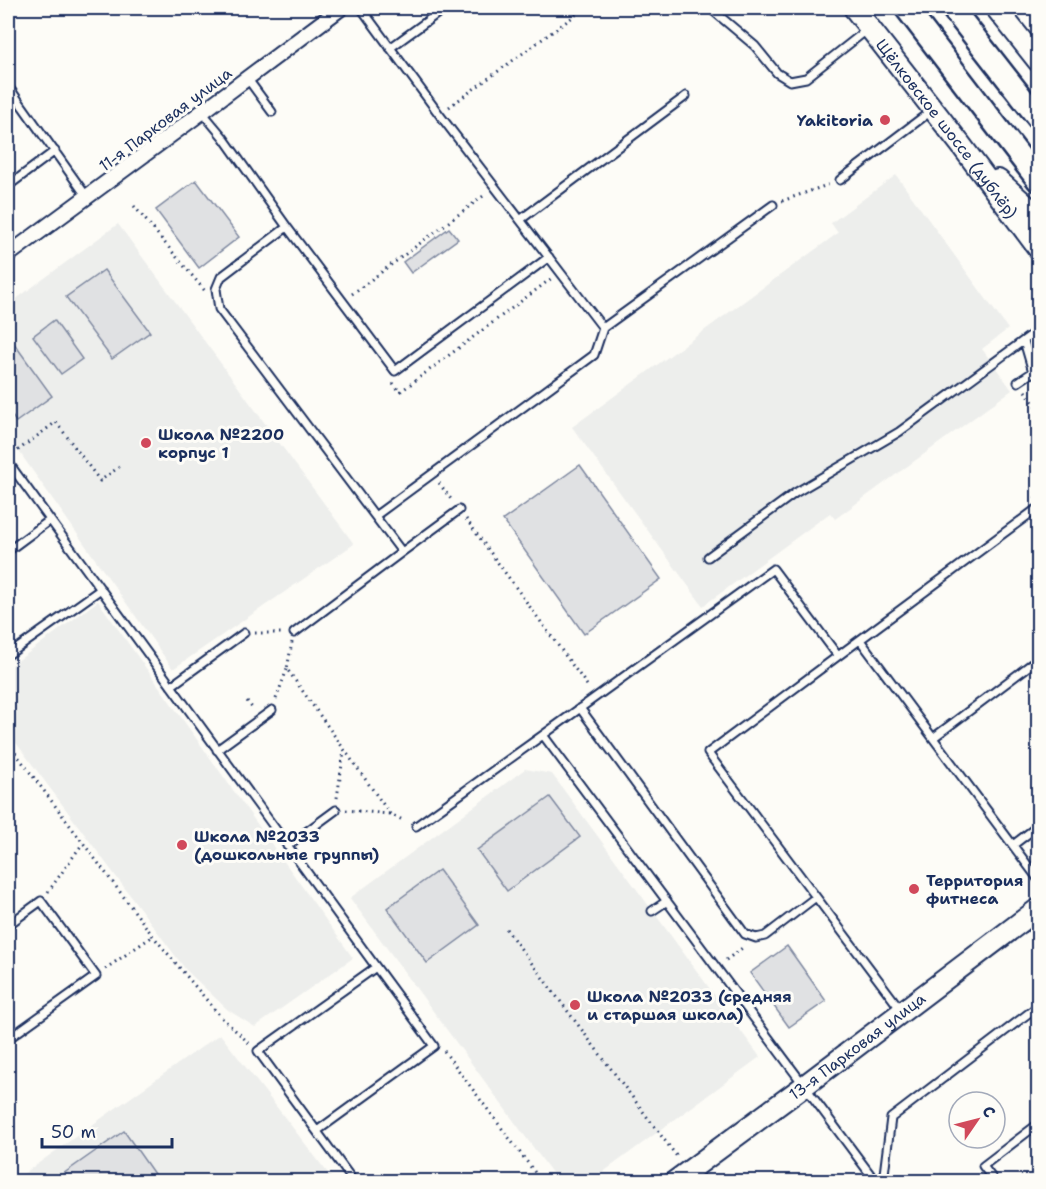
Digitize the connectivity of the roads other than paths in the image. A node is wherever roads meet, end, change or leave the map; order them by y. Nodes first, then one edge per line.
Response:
1 (341, 8) edge
2 (362, 8) edge
3 (445, 8) edge
4 (711, 8) edge
5 (854, 8) edge
6 (906, 8) edge
7 (952, 8) edge
8 (996, 8) edge
9 (870, 28) junction
10 (390, 48) junction
11 (1038, 61) edge
12 (247, 78) junction
13 (8, 86) edge
14 (686, 96) dead end
15 (933, 110) junction
16 (202, 112) junction
17 (272, 112) dead end
18 (1038, 118) edge
19 (46, 125) dead end
20 (41, 133) junction
21 (961, 146) junction
22 (55, 151) junction
23 (840, 180) road end
24 (1038, 180) edge
25 (8, 186) edge
26 (87, 197) junction
27 (773, 205) road end
28 (1038, 216) edge
29 (520, 220) junction
30 (287, 227) junction
31 (1038, 248) edge
32 (8, 255) edge
33 (549, 257) junction
34 (603, 328) junction
35 (1038, 330) edge
36 (1024, 341) junction
37 (1018, 382) road end
38 (8, 462) edge
39 (459, 510) road end
40 (1035, 510) dead end
41 (375, 516) junction
42 (50, 520) junction
43 (8, 551) edge
44 (402, 552) junction
45 (708, 557) dead end
46 (101, 589) junction
47 (244, 633) road end
48 (294, 633) road end
49 (860, 640) junction
50 (8, 655) edge
51 (838, 656) junction
52 (1038, 659) edge
53 (171, 686) junction
54 (580, 708) junction
55 (272, 710) road end
56 (543, 735) junction
57 (933, 738) junction
58 (217, 750) junction
59 (336, 810) road end
60 (1038, 825) edge
61 (416, 826) road end
62 (1013, 845) junction
63 (287, 846) junction
64 (1038, 879) edge
65 (816, 897) junction
66 (667, 901) junction
67 (1038, 909) edge
68 (652, 911) dead end
69 (8, 924) edge
70 (376, 967) junction
71 (1038, 1006) edge
72 (902, 1012) junction
73 (8, 1039) edge
74 (804, 1086) junction
75 (1038, 1124) edge
76 (317, 1131) junction
77 (354, 1182) edge
78 (674, 1182) edge
79 (876, 1182) edge
80 (883, 1182) edge
81 (995, 1182) edge

1 - 12 street, 11-я Парковая улица
2 - 10 lane
3 - 10 lane
4 - 9 lane
5 - 9 street, Щёлковское шоссе (дублёр)
6 - 24 main road
7 - 18 main road
8 - 11 street
9 - 15 street, Щёлковское шоссе (дублёр)
10 - 29 lane
12 - 16 street, 11-я Парковая улица
12 - 17 lane
13 - 20 lane
14 - 29 lane
15 - 21 street, Щёлковское шоссе (дублёр)
15 - 23 lane
16 - 26 street, 11-я Парковая улица
16 - 30 lane
19 - 20 lane
20 - 22 lane
21 - 28 street
21 - 31 street, Щёлковское шоссе (дублёр)
22 - 25 lane
22 - 26 lane
26 - 32 street, 11-я Парковая улица
27 - 34 lane
29 - 33 lane
30 - 33 lane
30 - 41 lane
33 - 34 lane
34 - 41 lane
35 - 36 lane
36 - 37 lane
36 - 45 lane
38 - 42 lane
39 - 44 lane
40 - 49 lane
41 - 44 lane
42 - 43 lane
42 - 46 lane
44 - 48 lane
46 - 50 lane
46 - 53 lane
47 - 53 lane
49 - 51 lane
49 - 57 lane
51 - 54 lane
51 - 65 lane
52 - 57 lane
53 - 58 lane
54 - 56 lane
54 - 65 lane
55 - 58 lane
56 - 61 lane
56 - 66 lane
57 - 62 lane
58 - 63 lane
59 - 63 lane
60 - 62 lane
62 - 64 lane
63 - 70 lane
65 - 72 lane
66 - 68 lane
66 - 74 lane
67 - 72 street, 13-я Парковая улица
69 - 73 lane
70 - 76 lane
70 - 76 lane
71 - 80 lane
72 - 74 street, 13-я Парковая улица
74 - 78 street, 13-я Парковая улица
74 - 79 lane
75 - 81 lane
76 - 77 lane

